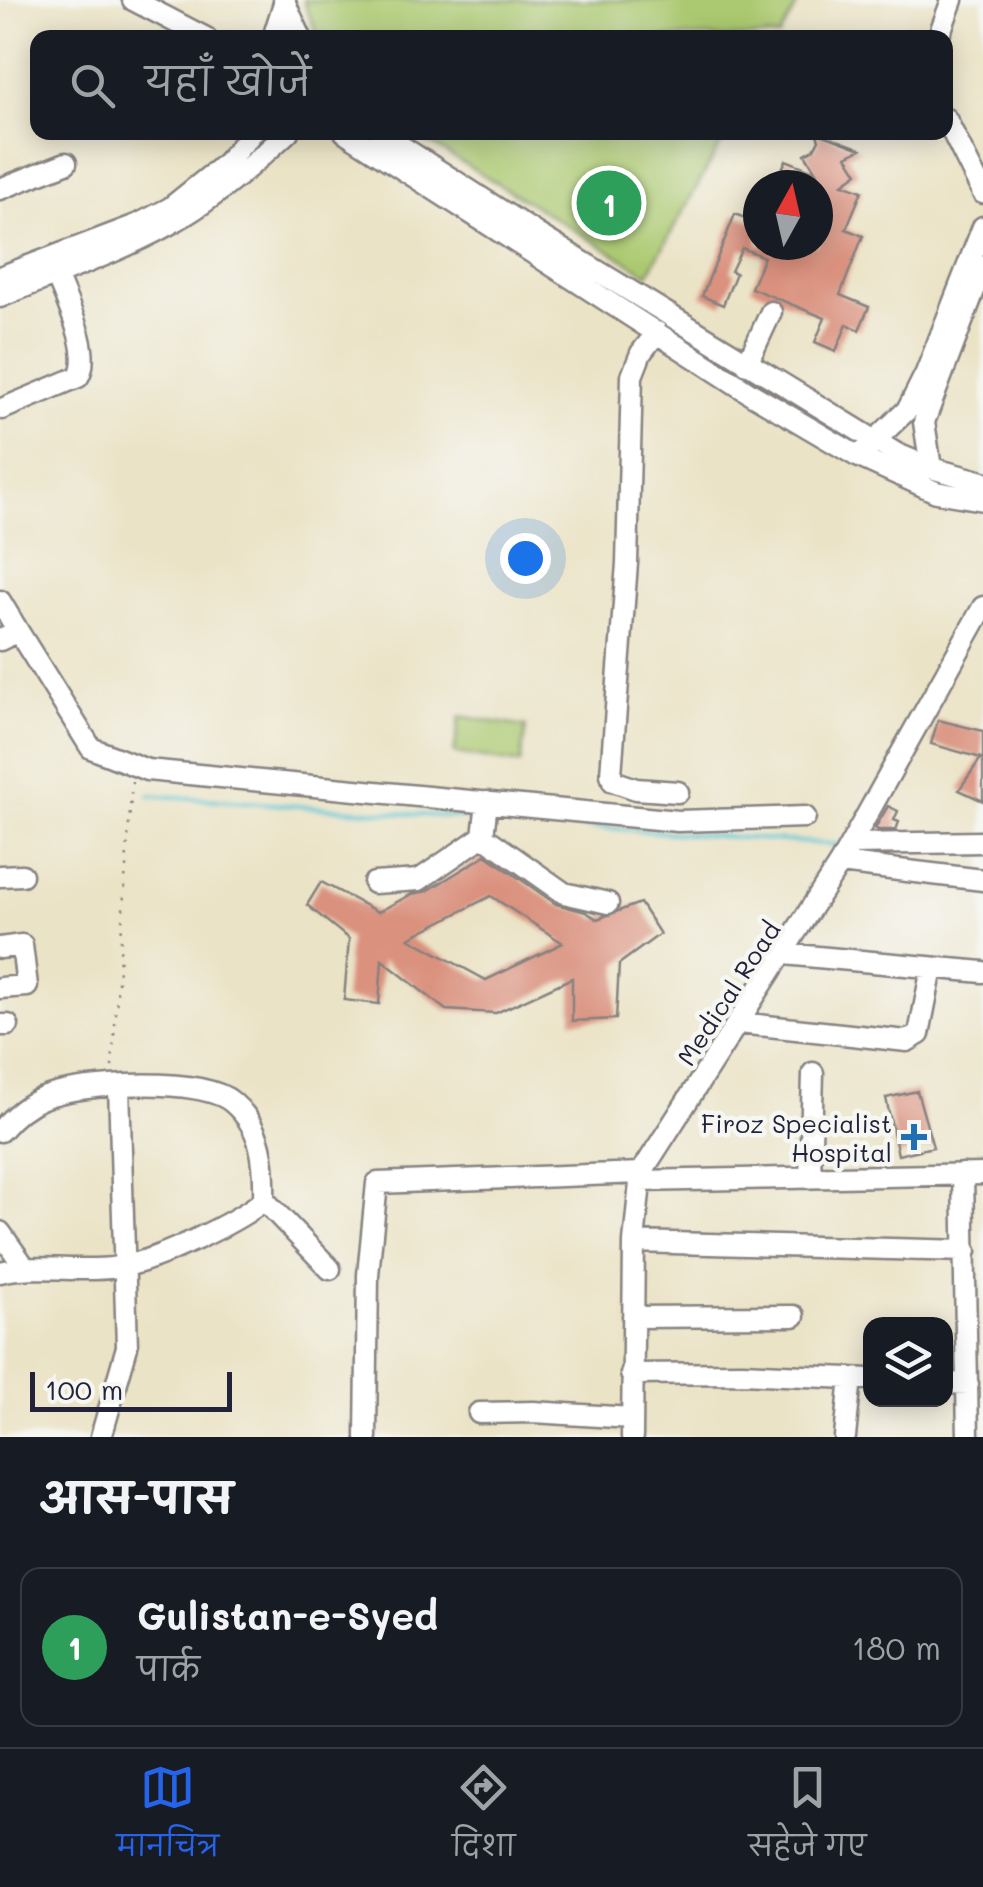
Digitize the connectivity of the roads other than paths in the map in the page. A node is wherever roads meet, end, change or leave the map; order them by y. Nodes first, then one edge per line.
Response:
1 (133, 0) edge
2 (284, 0) edge
3 (952, 0) edge
4 (191, 30) edge
5 (275, 30) edge
6 (297, 30) edge
7 (941, 30) edge
8 (953, 133) edge
9 (246, 140) edge
10 (279, 140) edge
11 (360, 140) edge
12 (389, 140) edge
13 (66, 163) dead end
14 (445, 185) junction
15 (0, 188) edge
16 (983, 194) edge
17 (983, 227) edge
18 (983, 267) edge
19 (56, 274) junction
20 (0, 278) edge
21 (979, 295) edge
22 (0, 297) edge
23 (771, 312) dead end
24 (656, 332) junction
25 (748, 364) junction
26 (2, 408) edge
27 (875, 440) junction
28 (856, 456) junction
29 (931, 468) junction
30 (983, 482) edge
31 (983, 500) edge
32 (0, 601) edge
33 (982, 611) edge
34 (9, 636) edge
35 (678, 792) dead end
36 (488, 802) junction
37 (805, 817) dead end
38 (483, 836) junction
39 (983, 842) edge
40 (851, 844) junction
41 (840, 863) junction
42 (22, 875) dead end
43 (0, 876) edge
44 (983, 880) edge
45 (374, 883) dead end
46 (608, 903) dead end
47 (0, 948) edge
48 (784, 954) junction
49 (932, 968) junction
50 (983, 972) edge
51 (0, 988) edge
52 (739, 1023) junction
53 (814, 1073) dead end
54 (115, 1086) junction
55 (0, 1130) edge
56 (973, 1174) edge
57 (640, 1177) junction
58 (810, 1178) junction
59 (264, 1200) junction
60 (0, 1232) edge
61 (634, 1242) junction
62 (966, 1251) junction
63 (24, 1266) junction
64 (126, 1266) junction
65 (330, 1269) dead end
66 (0, 1272) edge
67 (794, 1316) dead end
68 (634, 1317) junction
69 (631, 1374) junction
70 (861, 1378) edge
71 (953, 1383) edge
72 (968, 1384) junction
73 (480, 1413) dead end
74 (632, 1427) edge
75 (100, 1437) edge
76 (366, 1437) edge
77 (845, 1437) edge
78 (968, 1437) edge

1 - 4 street
2 - 5 street
2 - 6 street
3 - 7 street
8 - 16 street
9 - 20 street
10 - 19 street
11 - 14 street
12 - 14 street
13 - 15 street
14 - 24 street
14 - 25 street
17 - 27 street
18 - 21 street
19 - 22 street
19 - 26 street
21 - 29 street
23 - 25 street
24 - 28 street
24 - 35 street
25 - 27 street
27 - 28 street
27 - 29 street
28 - 31 street
29 - 30 street
32 - 34 street
33 - 40 street, Medical Road
34 - 36 street
36 - 37 street
36 - 38 street
38 - 45 street
38 - 46 street
39 - 40 street
40 - 41 street, Medical Road
41 - 44 street
41 - 48 street, Medical Road
42 - 43 street
47 - 51 street
48 - 49 street
48 - 52 street, Medical Road
49 - 50 street
49 - 52 street
52 - 57 street, Medical Road
53 - 58 street
54 - 55 street
54 - 59 street
54 - 64 street
56 - 58 street
56 - 62 street
57 - 58 street
57 - 61 street, Medical Road
57 - 76 street
59 - 64 street
59 - 65 street
60 - 63 street
61 - 62 street
61 - 68 street, Medical Road
62 - 72 street
63 - 64 street
63 - 66 street
64 - 75 street
67 - 68 street
68 - 69 street, Medical Road
69 - 70 street
69 - 74 street, Medical Road
70 - 77 street
71 - 72 street
72 - 78 street
73 - 74 street

